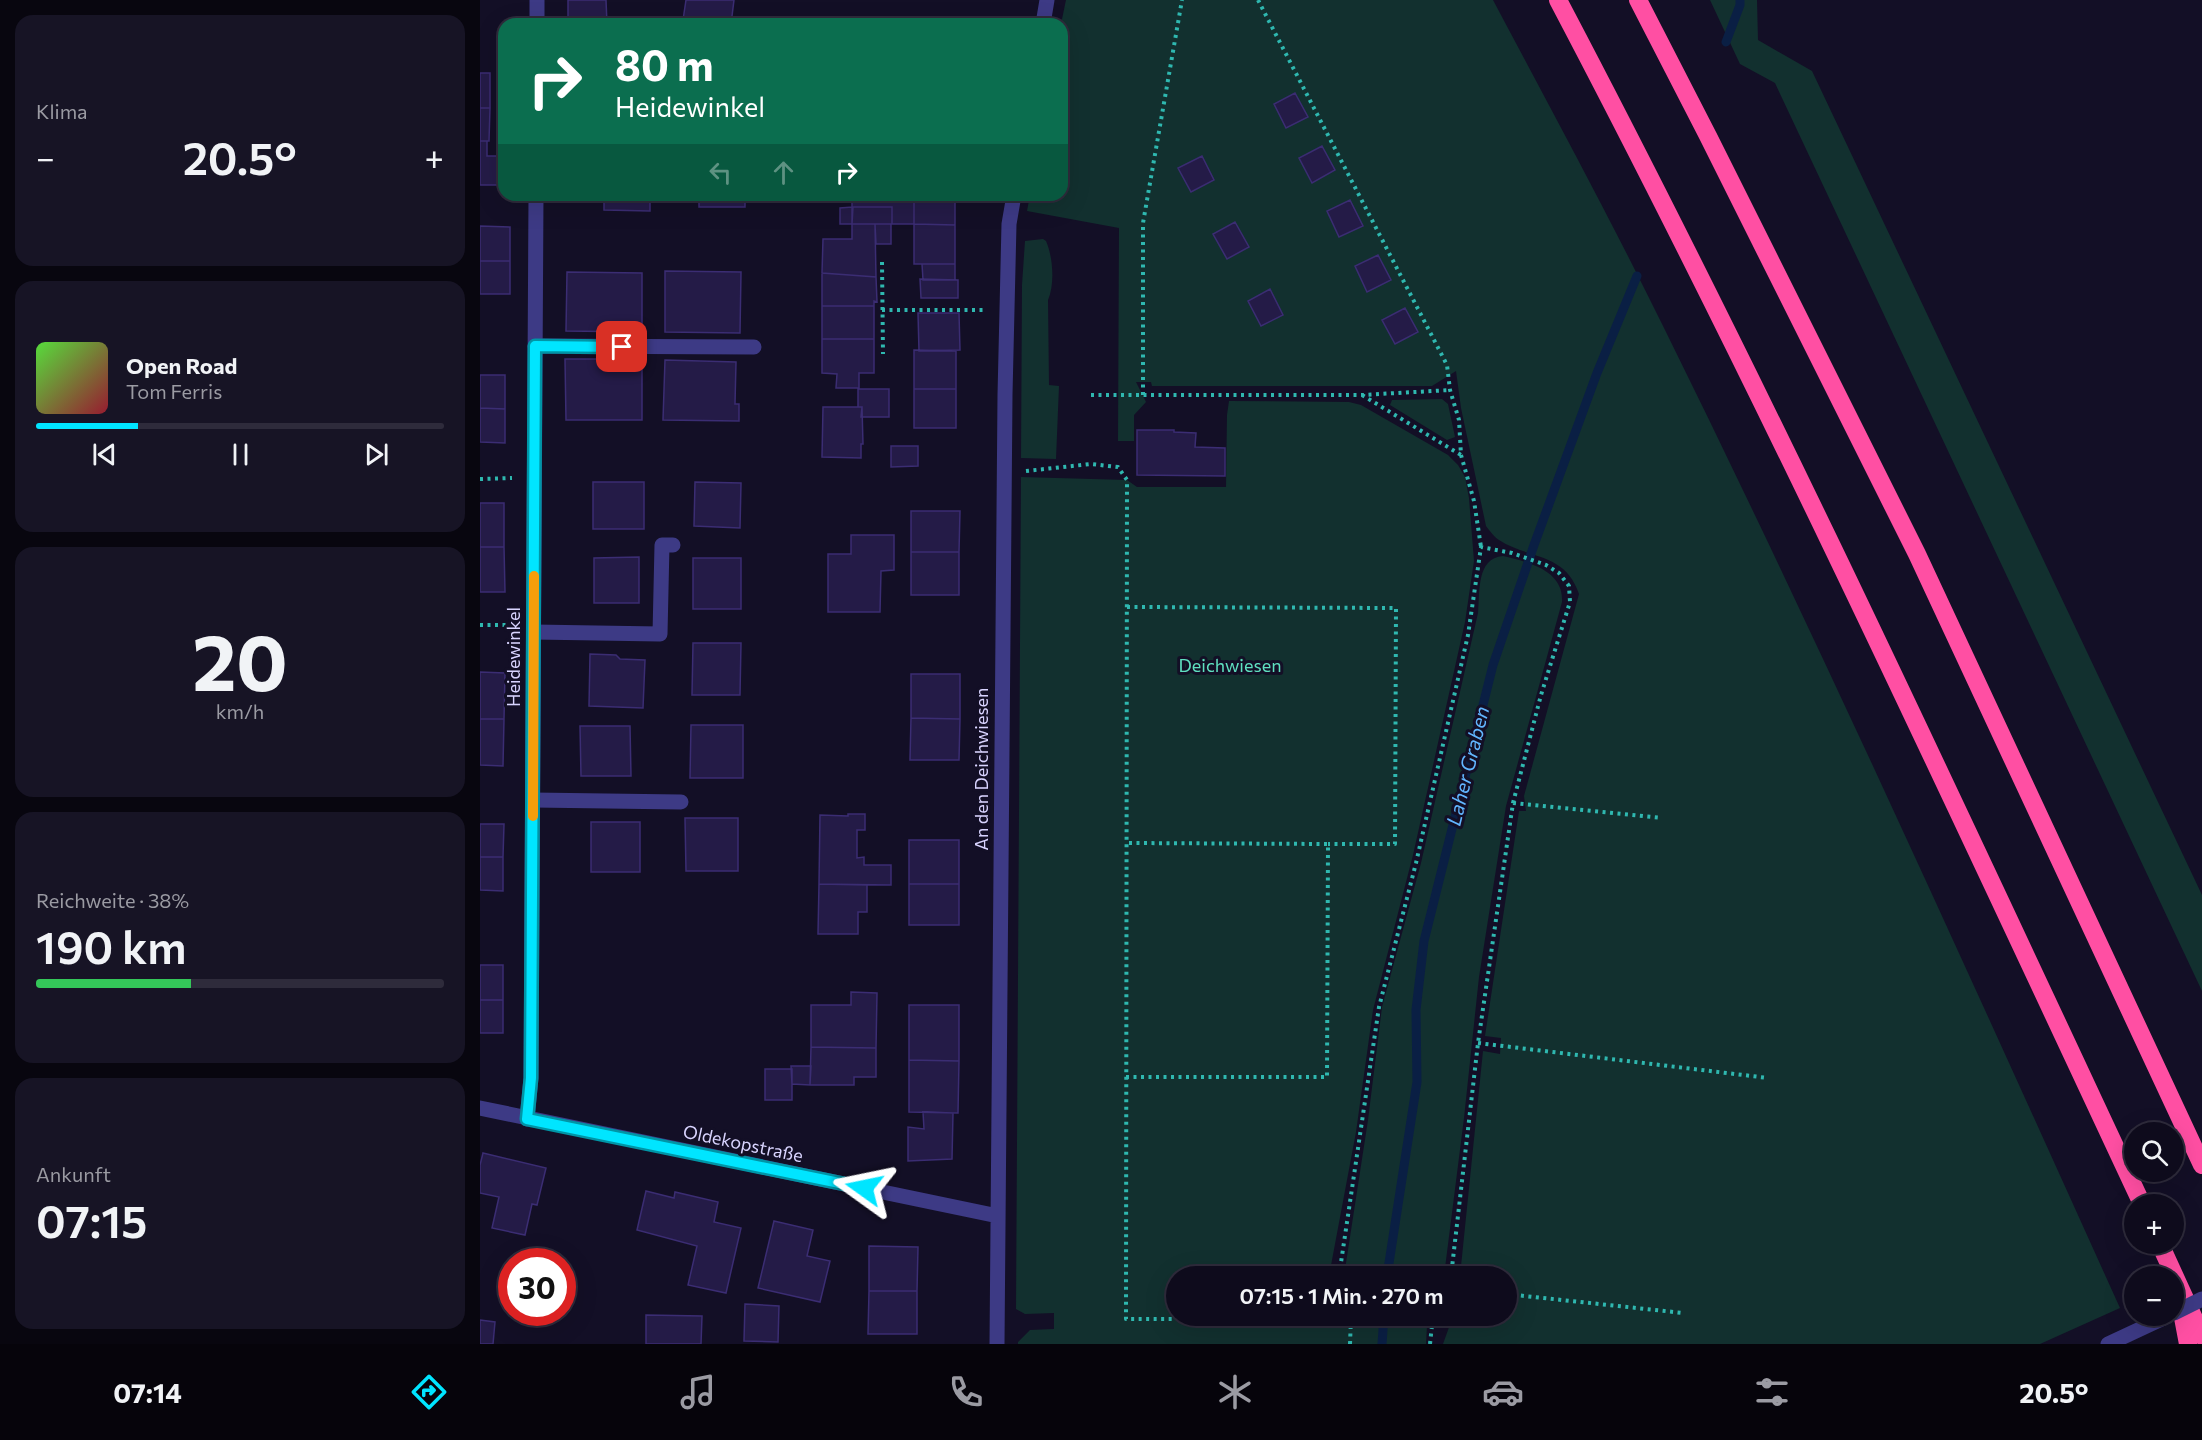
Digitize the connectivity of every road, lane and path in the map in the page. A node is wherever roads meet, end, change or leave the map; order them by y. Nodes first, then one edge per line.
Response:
1 (537, 0) edge
2 (1047, 0) edge
3 (1182, 0) edge
4 (1258, 0) edge
5 (1558, 0) edge
6 (1638, 0) edge
7 (537, 18) edge
8 (1044, 18) edge
9 (536, 201) edge
10 (1013, 201) edge
11 (882, 262) dead end
12 (882, 310) junction
13 (1007, 310) junction
14 (535, 346) junction
15 (754, 347) dead end
16 (883, 354) dead end
17 (1450, 390) junction
18 (1091, 394) dead end
19 (1143, 395) junction
20 (1362, 395) junction
21 (1461, 455) junction
22 (1004, 473) junction
23 (534, 478) junction
24 (480, 479) edge
25 (673, 545) dead end
26 (1481, 547) junction
27 (1127, 607) junction
28 (480, 625) edge
29 (534, 629) junction
30 (533, 800) junction
31 (681, 802) dead end
32 (1513, 802) junction
33 (1662, 818) dead end
34 (1127, 843) junction
35 (1328, 844) junction
36 (1478, 1043) junction
37 (1126, 1077) junction
38 (1768, 1078) dead end
39 (480, 1108) edge
40 (527, 1119) junction
41 (2202, 1165) edge
42 (2137, 1194) edge
43 (998, 1216) junction
44 (1340, 1266) edge
45 (1452, 1266) edge
46 (1517, 1295) edge
47 (2184, 1296) edge
48 (2202, 1299) edge
49 (2184, 1308) edge
50 (1683, 1313) dead end
51 (1166, 1319) edge
52 (2184, 1322) edge
53 (1351, 1326) edge
54 (1432, 1326) edge
55 (2147, 1326) edge
56 (2202, 1336) edge
57 (997, 1344) edge
58 (1350, 1344) edge
59 (1430, 1344) edge
60 (2108, 1344) edge
61 (2188, 1344) edge

1 - 7 street
2 - 8 street
3 - 19 path
4 - 17 path
5 - 42 highway
6 - 41 highway
9 - 14 street, Heidewinkel
10 - 13 street, An den Deichwiesen
11 - 12 path
12 - 13 path
12 - 16 path
13 - 22 street, An den Deichwiesen
14 - 15 street
14 - 23 street, Heidewinkel
17 - 20 path
17 - 21 path
18 - 19 path
19 - 20 path
20 - 21 path
21 - 26 path
22 - 27 path
22 - 43 street, An den Deichwiesen
23 - 24 path
23 - 29 street, Heidewinkel
25 - 29 street
26 - 32 path
26 - 44 path
27 - 34 path
27 - 35 path
28 - 29 path
29 - 30 street, Heidewinkel
30 - 31 street
30 - 40 street, Heidewinkel
32 - 33 path
32 - 36 path
34 - 35 path
34 - 37 path
35 - 37 path
36 - 38 path
36 - 45 path
37 - 51 path
39 - 40 street, Oldekopstraße
40 - 43 street, Oldekopstraße
43 - 57 street, An den Deichwiesen
46 - 50 path
47 - 56 highway
48 - 49 street, bridge
52 - 61 highway
53 - 58 path
54 - 59 path
55 - 60 street

